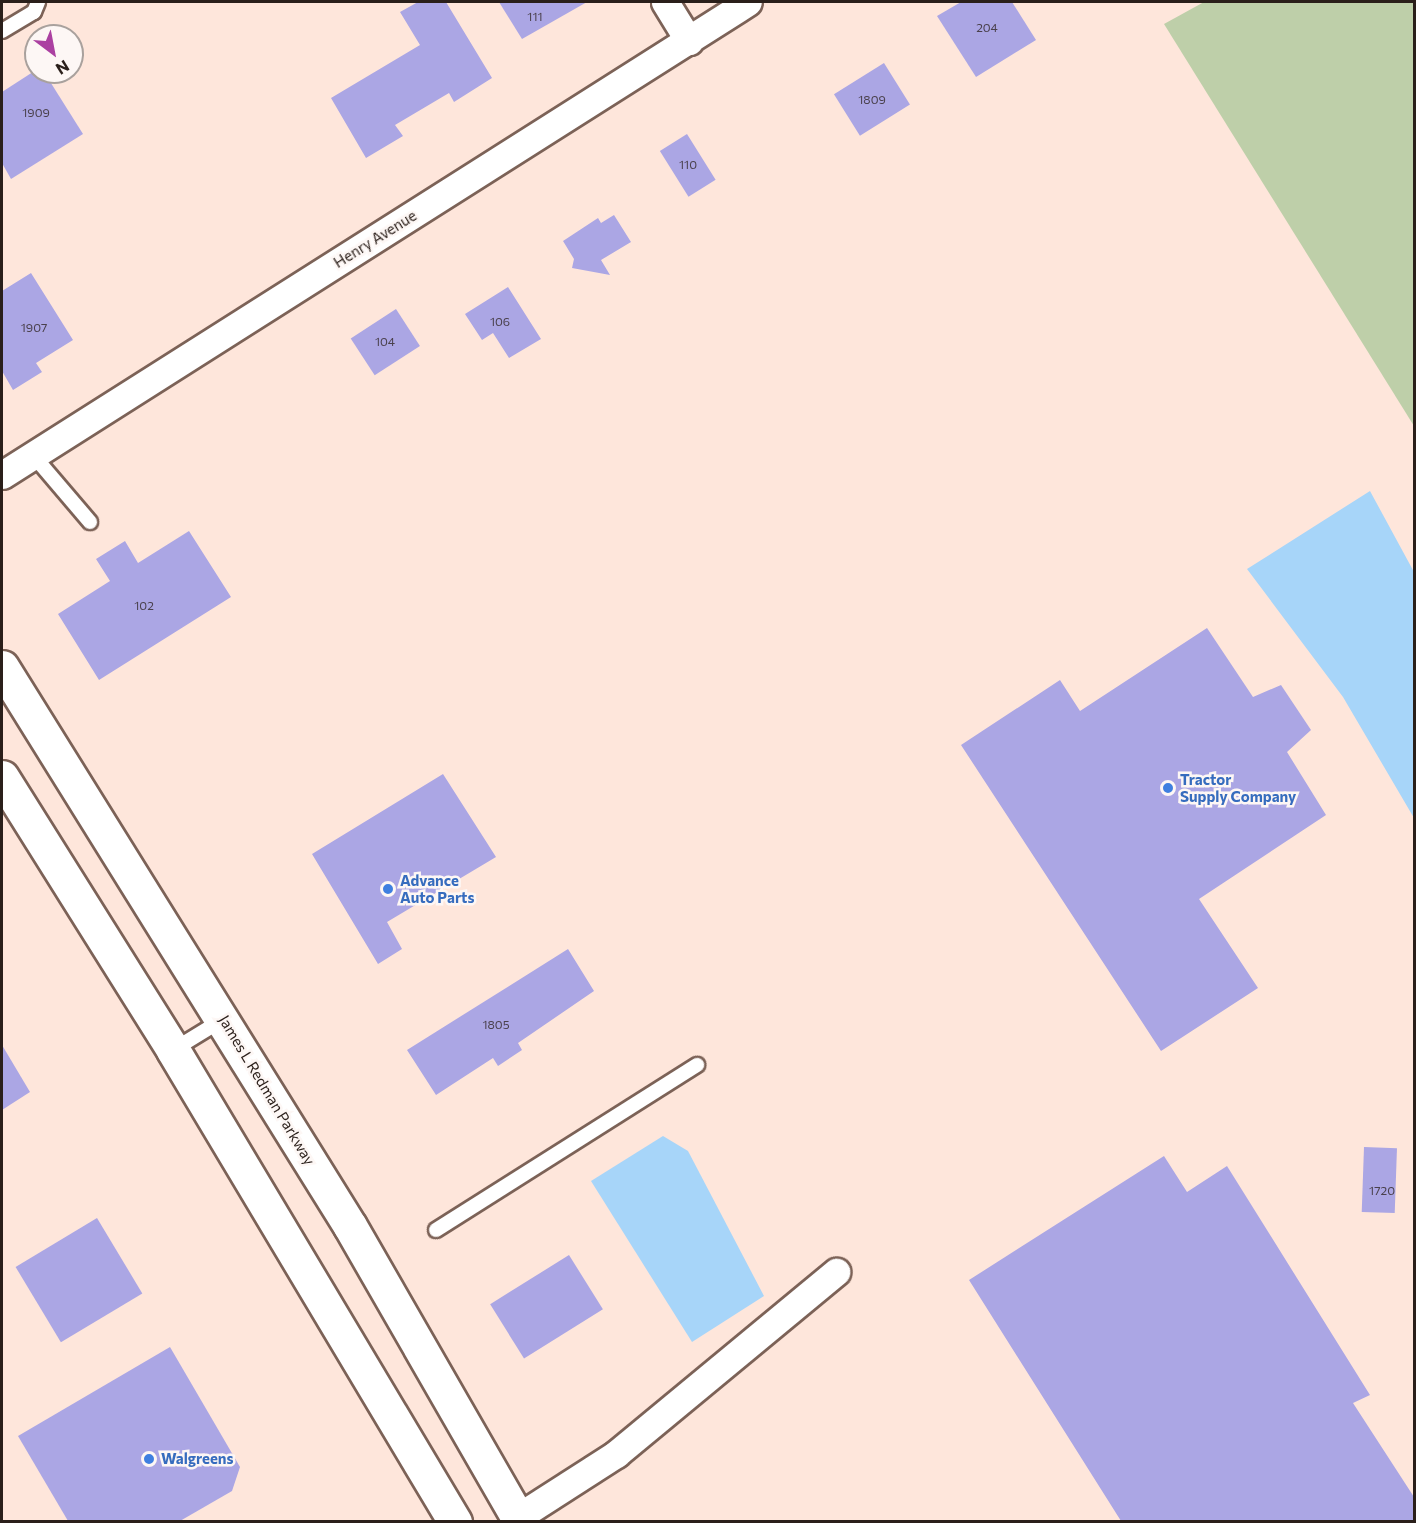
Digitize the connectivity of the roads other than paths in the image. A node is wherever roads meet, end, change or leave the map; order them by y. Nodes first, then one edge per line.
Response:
1 (38, 2) edge
2 (665, 2) edge
3 (748, 2) edge
4 (2, 31) edge
5 (689, 41) junction
6 (33, 455) junction
7 (2, 475) edge
8 (90, 522) dead end
9 (2, 667) edge
10 (2, 777) edge
11 (224, 1019) junction
12 (173, 1050) junction
13 (697, 1065) dead end
14 (436, 1230) dead end
15 (836, 1272) dead end
16 (519, 1519) edge
17 (455, 1521) edge

1 - 4 lane
2 - 5 street
3 - 5 street, Henry Avenue
5 - 6 street, Henry Avenue
6 - 7 street, Henry Avenue
6 - 8 lane
9 - 11 main road, James L Redman Parkway
10 - 12 main road
11 - 12 lane
11 - 16 main road, James L Redman Parkway
12 - 17 main road
13 - 14 lane
15 - 16 street

